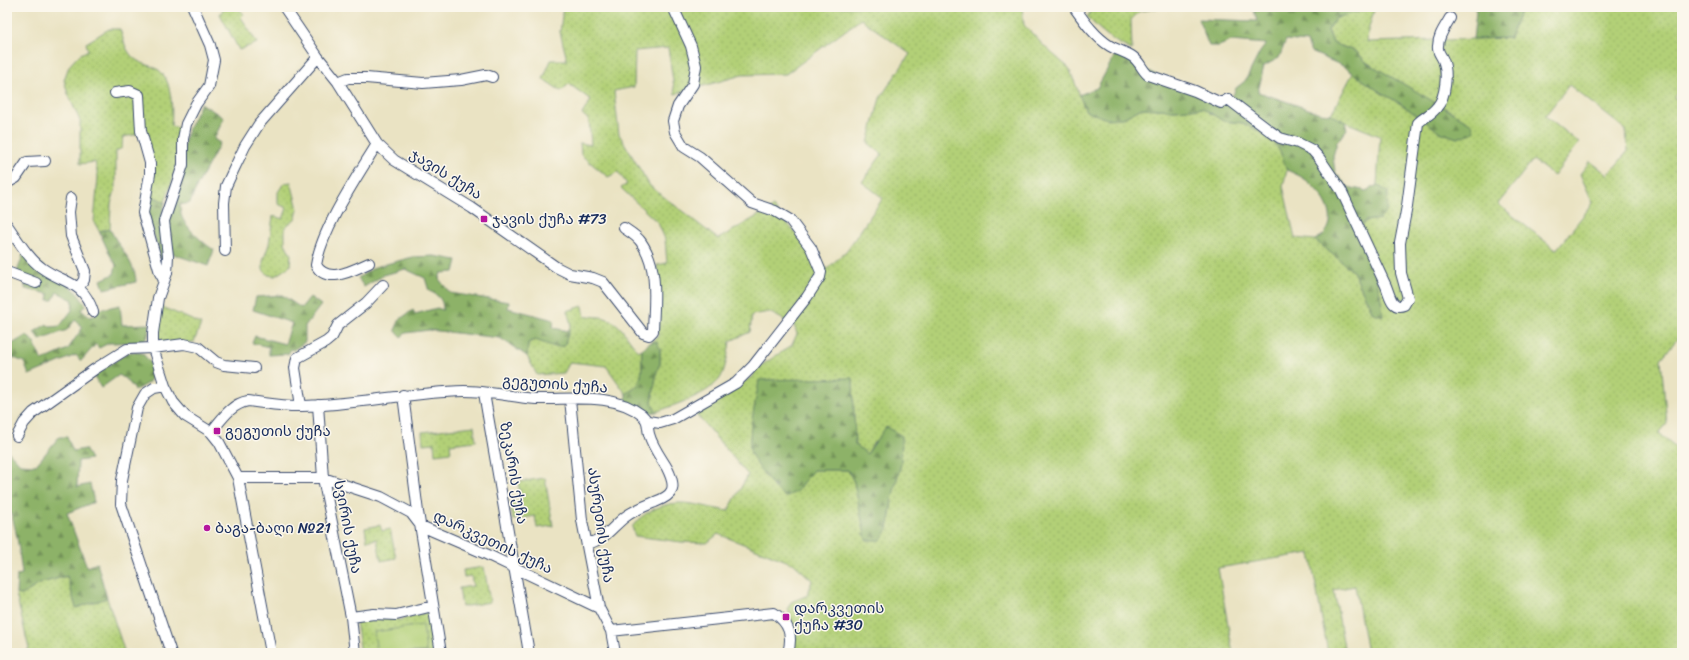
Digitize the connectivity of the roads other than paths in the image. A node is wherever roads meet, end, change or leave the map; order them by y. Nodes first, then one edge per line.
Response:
1 (193, 7) edge
2 (284, 7) edge
3 (674, 7) edge
4 (1074, 7) edge
5 (1450, 18) dead end
6 (318, 57) junction
7 (492, 77) dead end
8 (338, 82) junction
9 (115, 93) dead end
10 (377, 144) junction
11 (45, 161) dead end
12 (7, 184) edge
13 (71, 198) dead end
14 (7, 225) edge
15 (624, 228) dead end
16 (225, 251) dead end
17 (369, 263) dead end
18 (7, 272) edge
19 (164, 280) junction
20 (36, 283) dead end
21 (383, 285) dead end
22 (78, 287) junction
23 (92, 312) dead end
24 (153, 348) junction
25 (254, 368) dead end
26 (165, 386) junction
27 (484, 393) junction
28 (403, 395) junction
29 (570, 399) junction
30 (318, 405) junction
31 (301, 406) junction
32 (648, 421) junction
33 (211, 432) junction
34 (18, 436) dead end
35 (238, 478) junction
36 (323, 478) junction
37 (421, 526) junction
38 (587, 544) junction
39 (515, 568) junction
40 (434, 606) junction
41 (599, 608) junction
42 (351, 617) junction
43 (611, 631) junction
44 (171, 653) edge
45 (271, 653) edge
46 (355, 653) edge
47 (441, 653) edge
48 (529, 653) edge
49 (615, 653) edge
50 (788, 653) edge

1 - 19 street
2 - 6 street, ჯავის ქუჩა
3 - 32 street
4 - 5 street
6 - 8 street, ჯავის ქუჩა
6 - 16 street
7 - 8 street
8 - 10 street, ჯავის ქუჩა
9 - 19 street
10 - 15 street, ჯავის ქუჩა
10 - 17 street
11 - 12 street
13 - 22 street
14 - 22 street
18 - 20 street
19 - 24 street
21 - 31 street
22 - 23 street
24 - 25 street
24 - 26 street
24 - 34 street
26 - 33 street
26 - 44 street
27 - 28 street, გეგუთის ქუჩა
27 - 29 street, გეგუთის ქუჩა
27 - 39 street, ზეკარის ქუჩა
28 - 30 street, გეგუთის ქუჩა
28 - 37 street
29 - 32 street, გეგუთის ქუჩა
29 - 38 street, ასურეთის ქუჩა
30 - 31 street, გეგუთის ქუჩა
30 - 36 street, სვირის ქუჩა
31 - 33 street, გეგუთის ქუჩა
32 - 38 street
33 - 35 street
35 - 36 street, დარკვეთის ქუჩა
35 - 45 street
36 - 37 street, დარკვეთის ქუჩა
36 - 42 street, სვირის ქუჩა
37 - 39 street, დარკვეთის ქუჩა
37 - 40 street
38 - 41 street, ასურეთის ქუჩა
39 - 41 street, დარკვეთის ქუჩა
39 - 48 street, ზეკარის ქუჩა
40 - 42 street
40 - 47 street
41 - 43 street, ასურეთის ქუჩა
42 - 46 street, სვირის ქუჩა
43 - 49 street, ასურეთის ქუჩა
43 - 50 street

